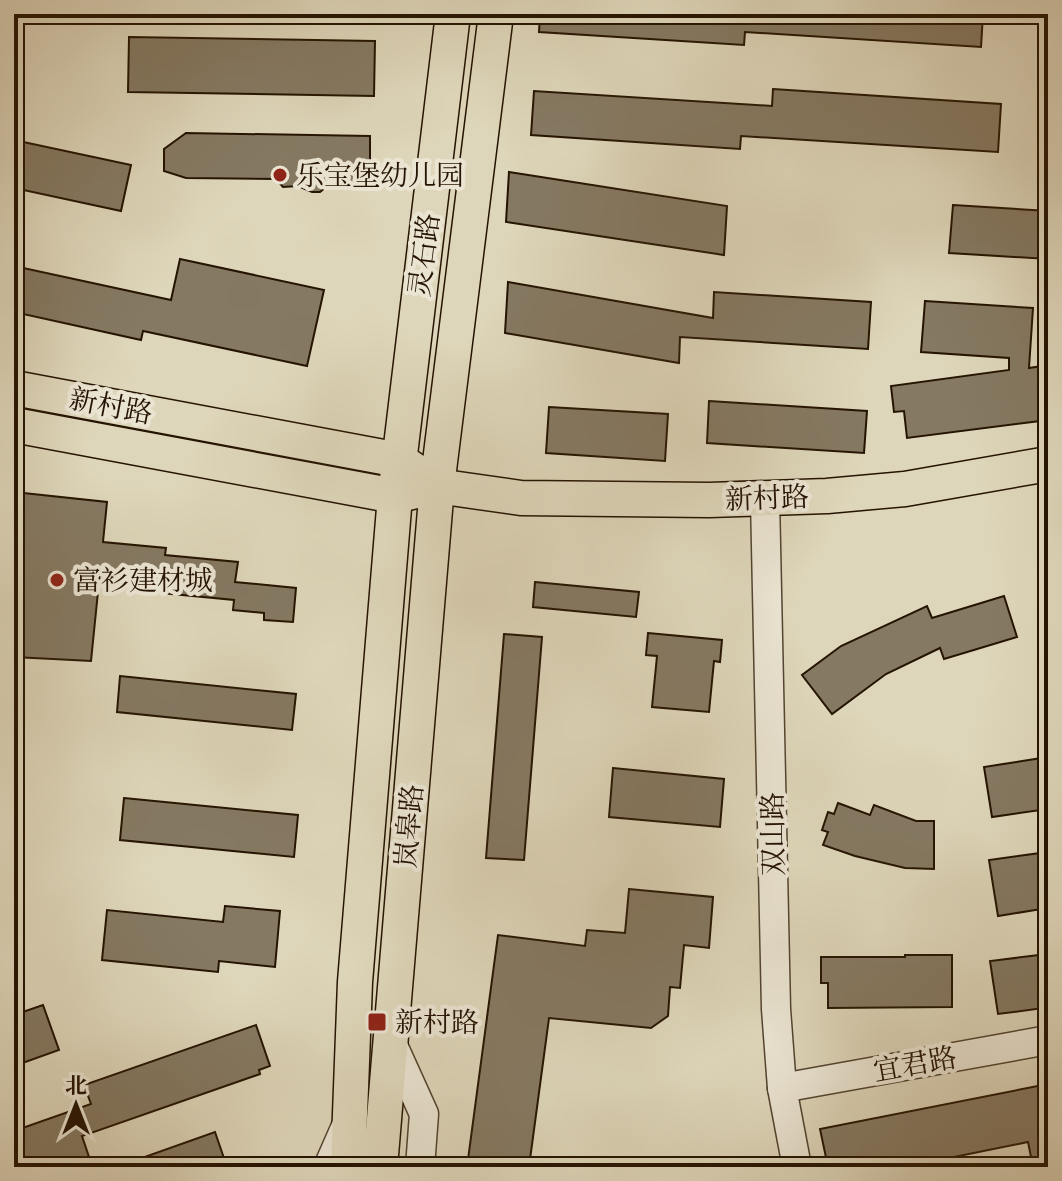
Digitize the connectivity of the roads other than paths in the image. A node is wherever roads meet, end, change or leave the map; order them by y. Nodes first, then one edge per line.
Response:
1 (453, 14) edge
2 (496, 14) edge
3 (14, 388) edge
4 (14, 425) edge
5 (399, 460) junction
6 (1048, 464) edge
7 (437, 486) junction
8 (395, 496) junction
9 (765, 499) junction
10 (1048, 1040) edge
11 (391, 1041) junction
12 (782, 1088) junction
13 (350, 1118) junction
14 (328, 1167) edge
15 (348, 1167) edge
16 (380, 1167) edge
17 (420, 1167) edge
18 (797, 1167) edge

1 - 5 main road, 灵石路
2 - 7 main road, 灵石路
3 - 5 main road, 新村路
4 - 8 main road, 新村路
5 - 7 main road, 新村路
5 - 8 main road, 灵石路
6 - 9 main road, 新村路
7 - 8 main road, 新村路
7 - 9 main road, 新村路
7 - 11 main road, 岚皋路
8 - 13 main road, 岚皋路
9 - 12 street, 双山路
10 - 12 street, 宜君路
11 - 16 main road, 岚皋路
11 - 17 street
12 - 18 street, 双山路
13 - 14 street
13 - 15 main road, 岚皋路

